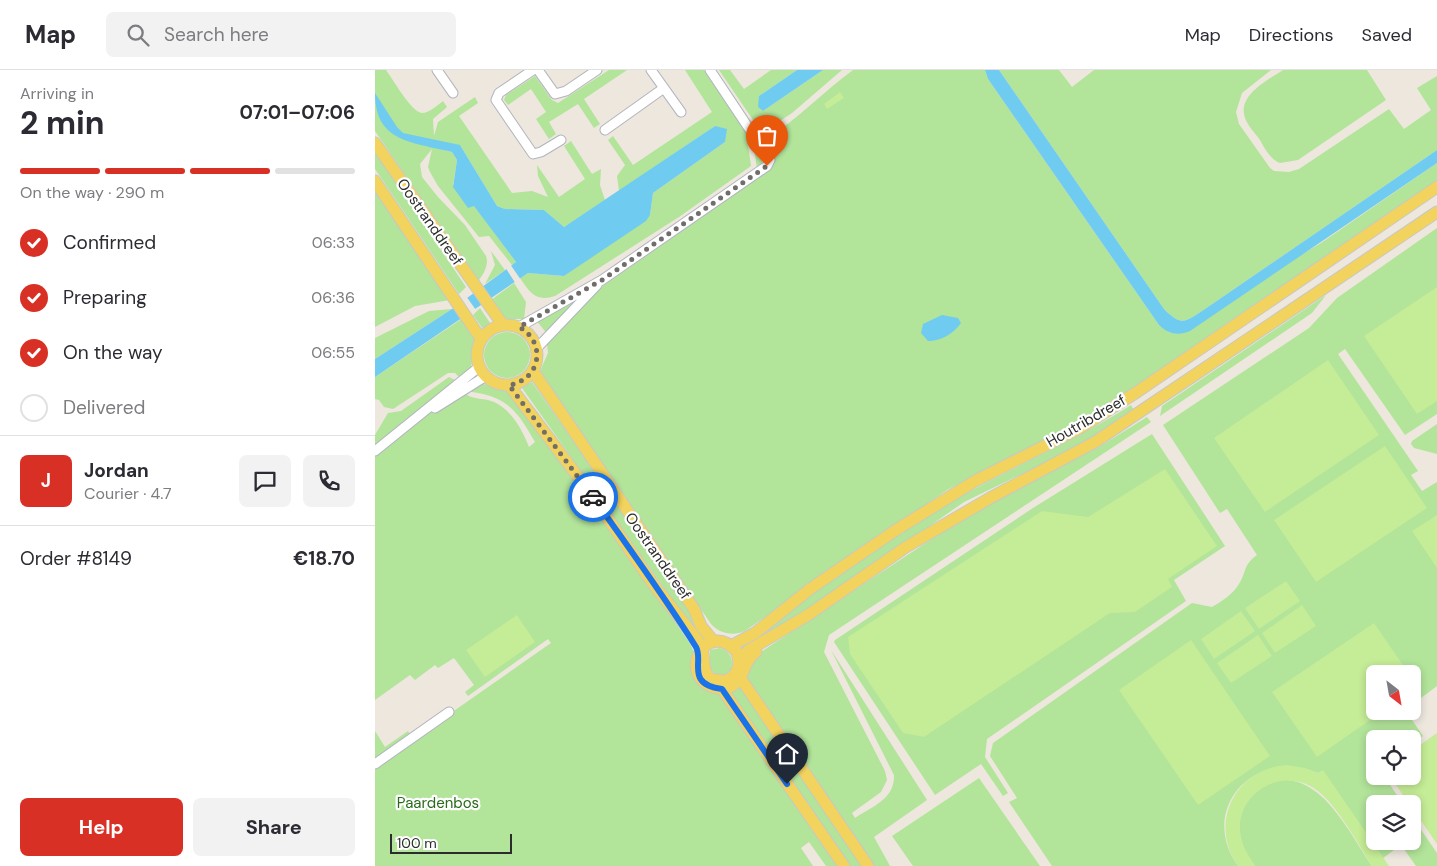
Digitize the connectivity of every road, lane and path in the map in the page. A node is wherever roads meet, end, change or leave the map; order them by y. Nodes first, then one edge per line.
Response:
1 (437, 70) edge
2 (533, 70) edge
3 (538, 70) edge
4 (597, 70) edge
5 (651, 70) edge
6 (710, 70) edge
7 (664, 88) junction
8 (453, 93) dead end
9 (681, 112) dead end
10 (605, 130) dead end
11 (561, 140) dead end
12 (375, 142) edge
13 (375, 181) edge
14 (1437, 187) edge
15 (1437, 212) edge
16 (602, 280) junction
17 (503, 325) junction
18 (519, 327) junction
19 (481, 340) junction
20 (537, 348) junction
21 (483, 371) junction
22 (533, 371) junction
23 (509, 385) junction
24 (375, 451) edge
25 (694, 609) junction
26 (763, 625) junction
27 (714, 642) junction
28 (731, 646) junction
29 (701, 651) junction
30 (740, 669) junction
31 (722, 689) junction
32 (449, 712) dead end
33 (375, 764) edge
34 (844, 866) edge
35 (868, 866) edge

1 - 8 street
2 - 11 street
3 - 4 street
5 - 7 street
6 - 16 street
7 - 9 street
7 - 10 street
12 - 17 main road, Oostranddreef
13 - 19 main road, Oostranddreef
14 - 26 main road, Houtribdreef
15 - 30 main road, Houtribdreef
16 - 18 street
16 - 20 street
17 - 18 main road
17 - 19 main road
18 - 20 main road
19 - 21 main road
20 - 22 main road
21 - 23 main road
21 - 24 street
22 - 23 main road
22 - 25 main road, Oostranddreef
23 - 29 main road, Oostranddreef
25 - 26 main road
25 - 27 main road, Oostranddreef
26 - 28 main road, Houtribdreef
27 - 28 main road
27 - 29 main road
28 - 30 main road
29 - 30 main road
29 - 31 main road
30 - 31 main road
30 - 35 main road
31 - 34 main road
32 - 33 street

